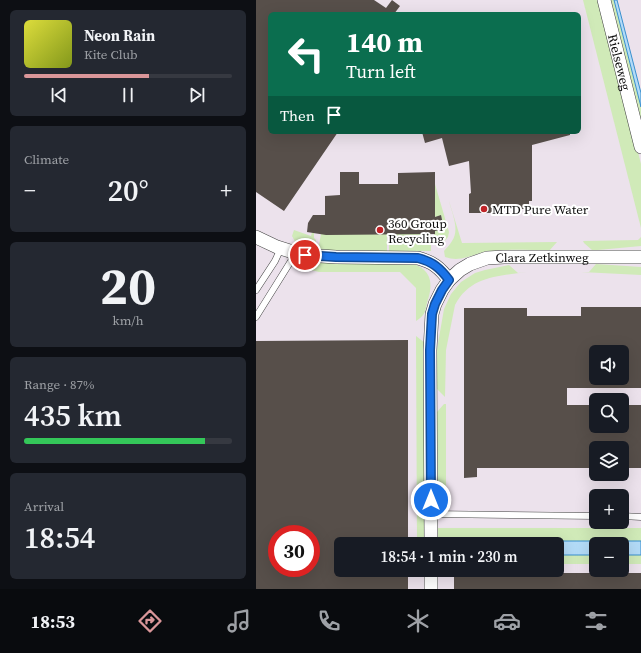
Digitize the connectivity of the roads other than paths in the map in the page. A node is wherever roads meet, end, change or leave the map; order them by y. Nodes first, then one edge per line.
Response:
1 (604, 0) edge
2 (641, 147) edge
3 (256, 237) edge
4 (281, 248) junction
5 (296, 253) junction
6 (641, 257) edge
7 (449, 280) junction
8 (256, 290) edge
9 (256, 317) edge
10 (431, 514) junction
11 (589, 516) edge
12 (629, 516) edge
13 (641, 517) edge
14 (431, 537) edge
15 (431, 577) edge
16 (431, 589) edge

1 - 2 street, Rielseweg
3 - 4 street
4 - 5 street
4 - 8 lane
5 - 7 street
5 - 9 lane
6 - 7 street, Clara Zetkinweg
7 - 10 street, Clara Zetkinweg
10 - 11 lane
10 - 14 street, Clara Zetkinweg
12 - 13 lane
15 - 16 street

